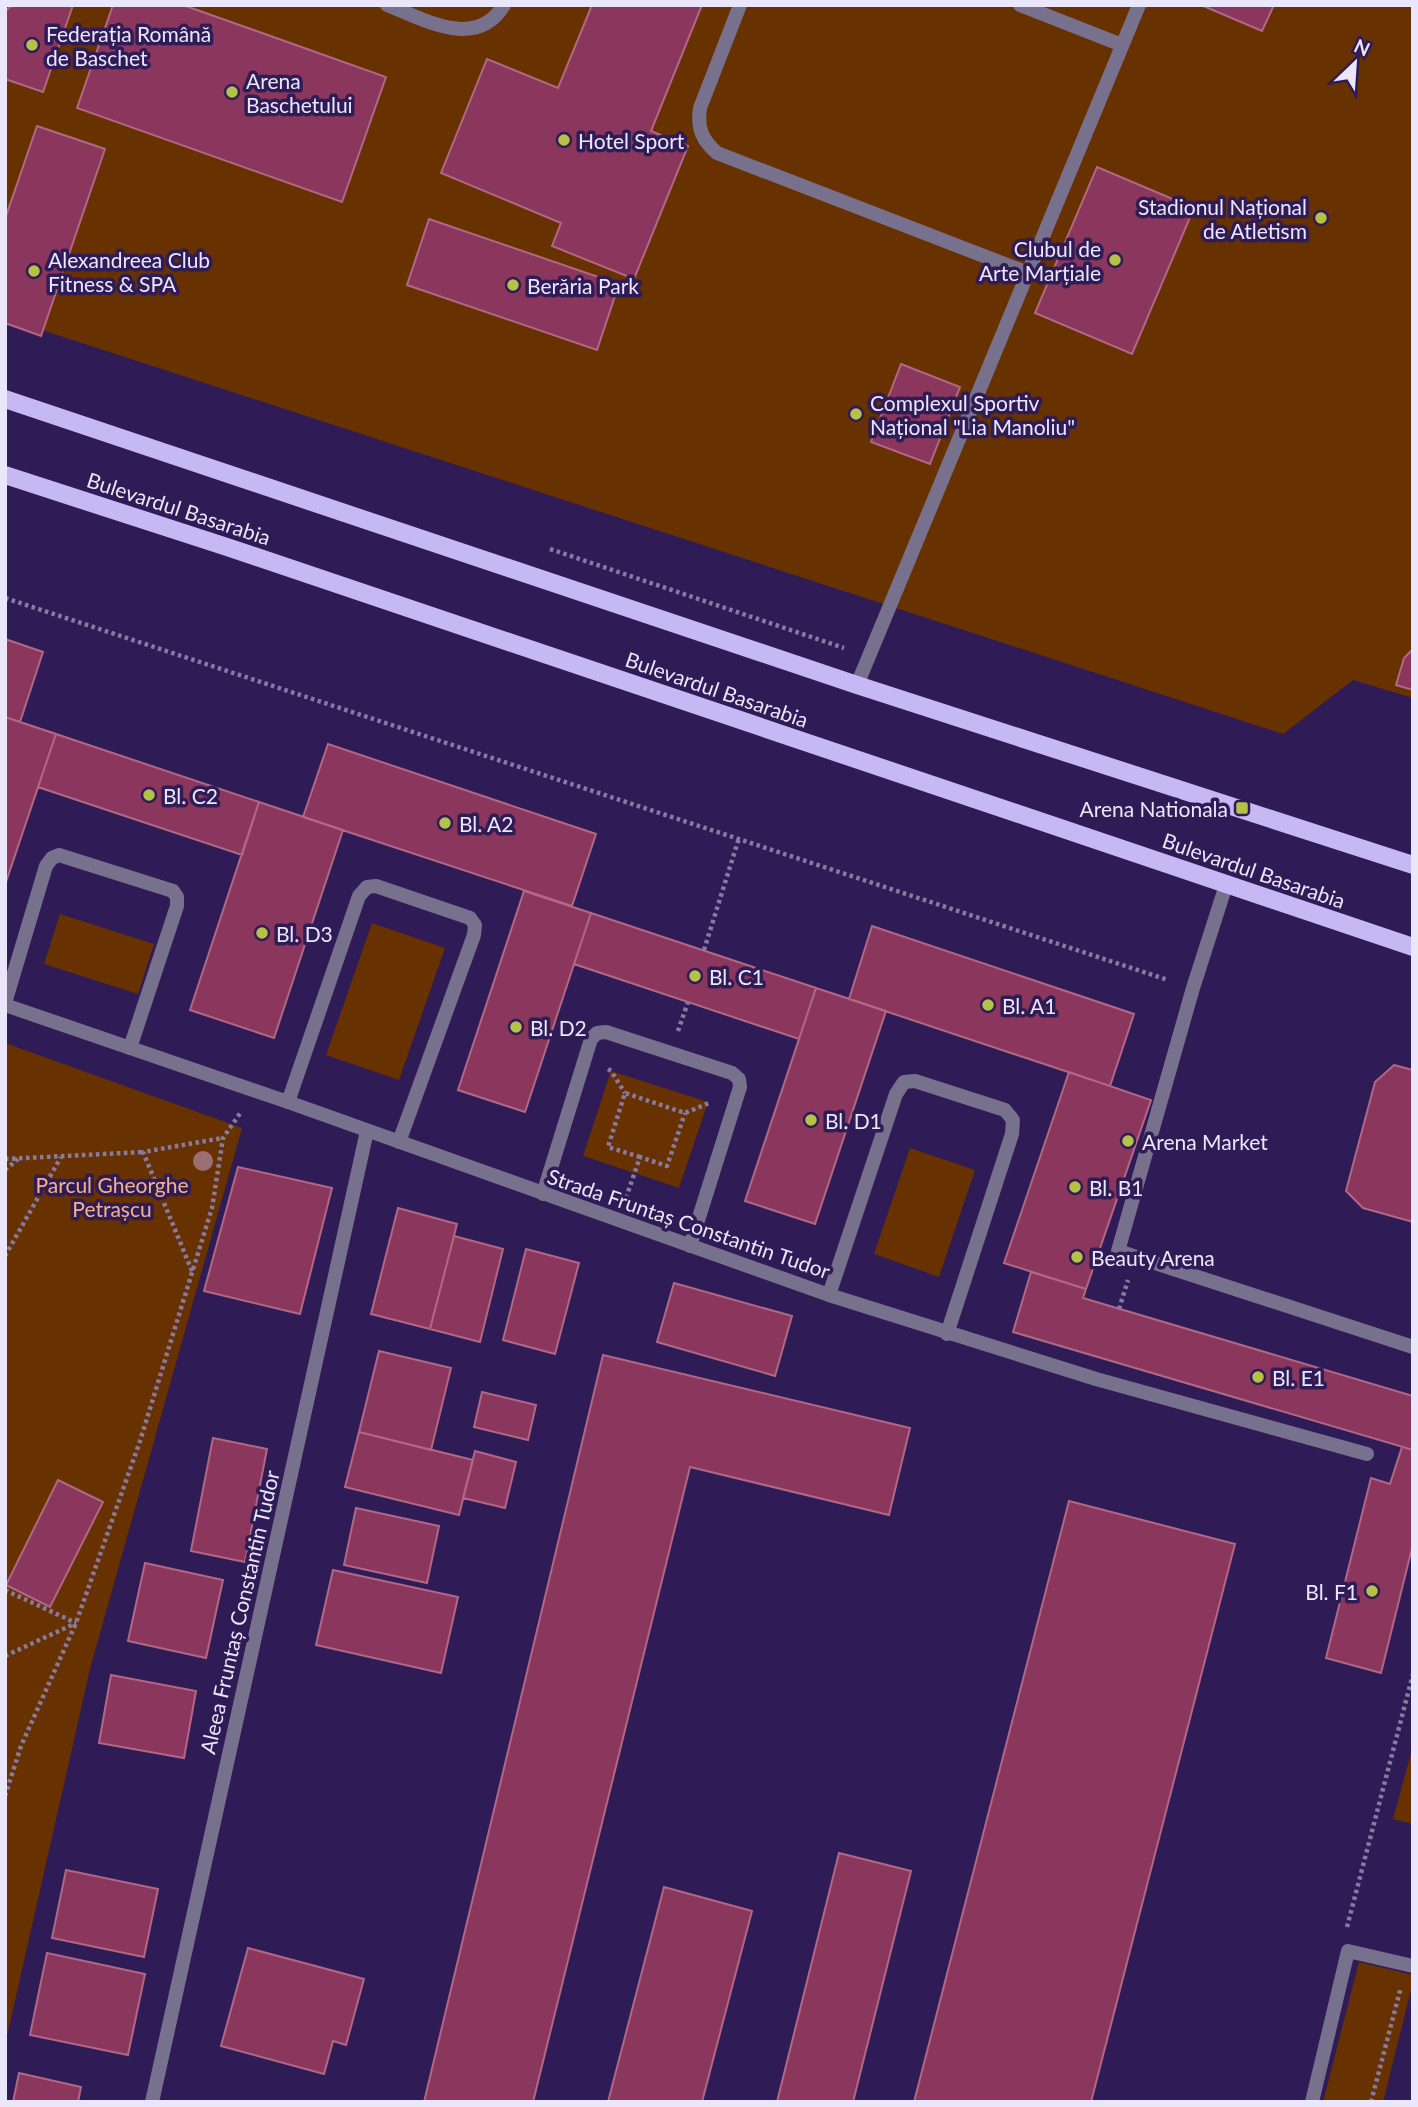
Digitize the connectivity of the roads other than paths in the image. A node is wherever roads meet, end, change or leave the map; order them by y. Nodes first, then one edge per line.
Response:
1 (387, 5) edge
2 (504, 5) edge
3 (740, 5) edge
4 (1020, 5) edge
5 (1139, 5) edge
6 (1122, 46) junction
7 (1028, 273) junction
8 (5, 399) edge
9 (5, 475) edge
10 (857, 685) junction
11 (1413, 865) edge
12 (1226, 885) junction
13 (1413, 947) edge
14 (5, 1004) edge
15 (130, 1048) junction
16 (288, 1102) junction
17 (368, 1131) junction
18 (399, 1142) junction
19 (543, 1194) junction
20 (690, 1246) junction
21 (829, 1295) junction
22 (947, 1334) junction
23 (1413, 1348) edge
24 (1367, 1454) dead end
25 (1413, 1966) edge
26 (152, 2102) edge
27 (1312, 2102) edge

1 - 2 street
3 - 7 street
4 - 6 street
5 - 6 street
6 - 7 street
7 - 10 street
8 - 10 main road
9 - 12 main road, Bulevardul Basarabia
10 - 11 main road
12 - 13 main road, Bulevardul Basarabia
12 - 23 street
14 - 15 street, Strada Fruntaș Constantin Tudor
14 - 15 street
15 - 16 street, Strada Fruntaș Constantin Tudor
16 - 17 street, Strada Fruntaș Constantin Tudor
16 - 18 street
17 - 18 street, Strada Fruntaș Constantin Tudor
17 - 26 street, Aleea Fruntaș Constantin Tudor
18 - 19 street, Strada Fruntaș Constantin Tudor
19 - 20 street, Strada Fruntaș Constantin Tudor
19 - 20 street
20 - 21 street, Strada Fruntaș Constantin Tudor
21 - 22 street, Strada Fruntaș Constantin Tudor
21 - 22 street
22 - 24 street, Strada Fruntaș Constantin Tudor
25 - 27 street

